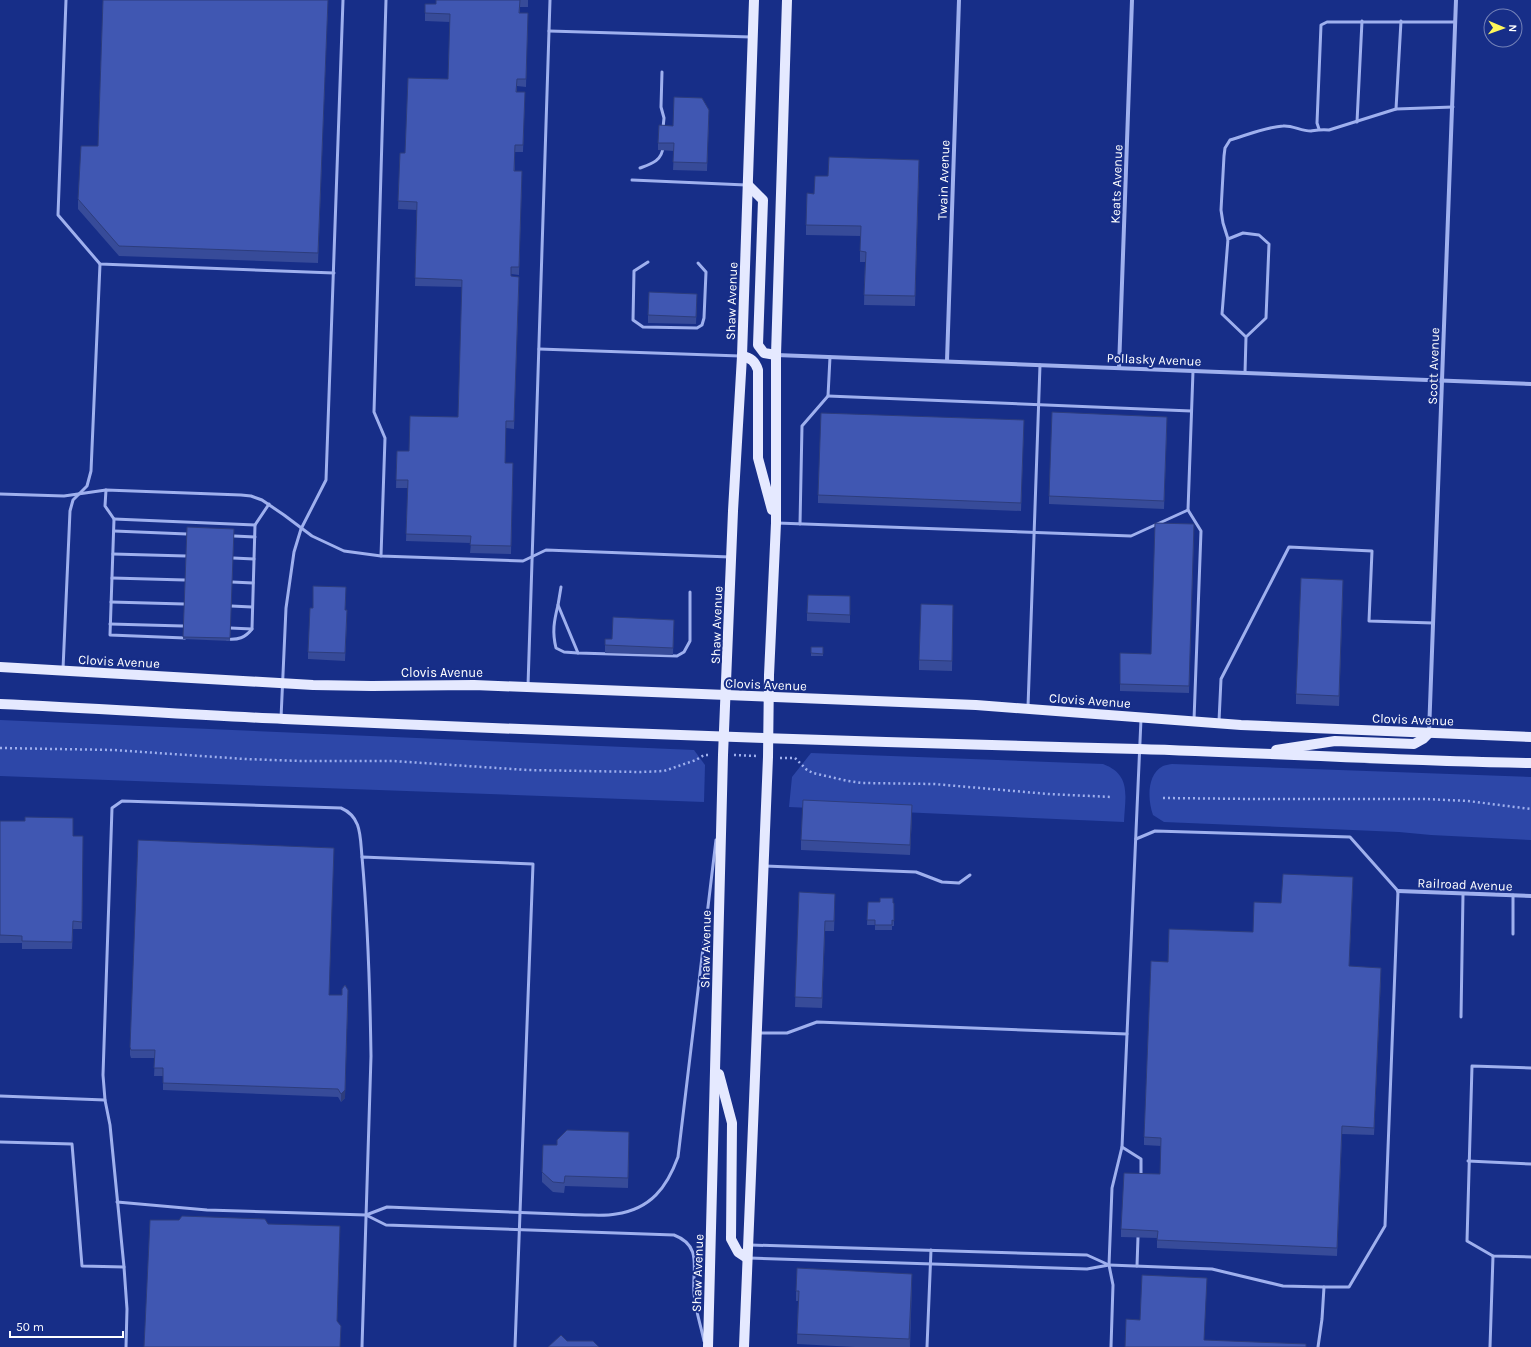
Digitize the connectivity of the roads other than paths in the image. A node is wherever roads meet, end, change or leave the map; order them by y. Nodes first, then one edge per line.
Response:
1 (66, 0) edge
2 (343, 0) edge
3 (386, 0) edge
4 (550, 0) edge
5 (754, 0) edge
6 (787, 0) edge
7 (959, 0) edge
8 (1132, 0) edge
9 (1456, 0) edge
10 (1362, 21) junction
11 (1401, 21) junction
12 (1456, 22) junction
13 (549, 31) junction
14 (753, 38) junction
15 (662, 72) dead end
16 (1452, 106) junction
17 (1396, 109) junction
18 (1357, 122) junction
19 (1319, 129) junction
20 (663, 132) edge
21 (663, 145) edge
22 (640, 168) dead end
23 (632, 180) dead end
24 (748, 185) junction
25 (1228, 239) junction
26 (648, 262) dead end
27 (698, 263) dead end
28 (100, 264) junction
29 (334, 273) junction
30 (1246, 337) junction
31 (539, 348) junction
32 (776, 355) junction
33 (742, 356) junction
34 (830, 357) junction
35 (948, 361) junction
36 (1040, 365) junction
37 (1119, 368) junction
38 (1193, 371) junction
39 (1245, 373) junction
40 (1442, 380) junction
41 (1531, 384) edge
42 (828, 396) junction
43 (1039, 405) junction
44 (1191, 411) junction
45 (106, 490) junction
46 (0, 494) edge
47 (78, 494) junction
48 (269, 504) junction
49 (1188, 510) junction
50 (114, 519) junction
51 (776, 523) junction
52 (800, 524) junction
53 (255, 525) junction
54 (301, 529) junction
55 (114, 531) junction
56 (1034, 532) junction
57 (187, 534) edge
58 (234, 536) edge
59 (255, 537) junction
60 (113, 554) junction
61 (186, 556) edge
62 (381, 556) junction
63 (532, 556) junction
64 (731, 557) junction
65 (232, 558) edge
66 (254, 559) junction
67 (112, 578) junction
68 (185, 580) edge
69 (232, 582) edge
70 (253, 583) junction
71 (561, 587) dead end
72 (690, 592) dead end
73 (111, 602) junction
74 (184, 604) edge
75 (558, 605) junction
76 (231, 606) edge
77 (252, 607) junction
78 (1434, 623) junction
79 (110, 624) junction
80 (184, 626) edge
81 (230, 628) edge
82 (252, 628) junction
83 (189, 638) edge
84 (221, 639) edge
85 (578, 653) junction
86 (0, 667) edge
87 (63, 671) junction
88 (283, 683) junction
89 (528, 687) junction
90 (726, 696) junction
91 (769, 697) junction
92 (0, 704) edge
93 (1028, 708) junction
94 (1141, 717) junction
95 (281, 719) junction
96 (1194, 721) junction
97 (1219, 723) junction
98 (1429, 733) junction
99 (724, 736) junction
100 (1531, 737) edge
101 (768, 738) junction
102 (1140, 749) junction
103 (1250, 753) junction
104 (1531, 756) edge
105 (1473, 762) junction
106 (1531, 763) edge
107 (722, 792) junction
108 (1136, 839) junction
109 (362, 857) junction
110 (763, 866) junction
111 (970, 876) dead end
112 (1398, 892) junction
113 (1463, 894) junction
114 (1513, 896) junction
115 (1531, 896) edge
116 (1513, 934) dead end
117 (1461, 1017) dead end
118 (756, 1032) junction
119 (1127, 1034) junction
120 (716, 1063) junction
121 (1531, 1068) edge
122 (0, 1096) edge
123 (105, 1100) junction
124 (0, 1142) edge
125 (1122, 1147) junction
126 (1468, 1161) junction
127 (1531, 1164) edge
128 (1141, 1181) edge
129 (118, 1202) junction
130 (520, 1212) junction
131 (366, 1215) junction
132 (519, 1230) junction
133 (1138, 1237) edge
134 (748, 1244) junction
135 (932, 1250) junction
136 (1493, 1256) junction
137 (1531, 1257) edge
138 (747, 1258) junction
139 (931, 1265) junction
140 (1109, 1265) junction
141 (1137, 1266) junction
142 (124, 1267) junction
143 (1324, 1287) junction
144 (126, 1347) edge
145 (362, 1347) edge
146 (515, 1347) edge
147 (707, 1347) edge
148 (744, 1347) edge
149 (927, 1347) edge
150 (1111, 1347) edge
151 (1318, 1347) edge
152 (1490, 1347) edge

1 - 28 lane
2 - 29 lane
3 - 62 lane
4 - 13 lane
5 - 14 main road, Shaw Avenue
6 - 32 main road
7 - 35 street, Twain Avenue
8 - 37 street, Keats Avenue
9 - 12 street, Scott Avenue
10 - 11 lane
10 - 18 lane
10 - 19 lane
11 - 12 lane
11 - 17 lane
12 - 16 street, Scott Avenue
13 - 14 lane
13 - 31 lane
14 - 24 main road, Shaw Avenue
15 - 20 lane
16 - 17 lane
16 - 40 street, Scott Avenue
17 - 18 lane
18 - 19 lane
19 - 25 lane
21 - 22 lane
23 - 24 lane
24 - 32 main road
24 - 33 main road, Shaw Avenue
25 - 30 lane
25 - 30 lane
26 - 27 lane
28 - 29 lane
28 - 47 lane
29 - 54 lane
30 - 39 lane
31 - 33 lane
31 - 63 lane
32 - 34 street, Pollasky Avenue
32 - 51 main road
33 - 51 main road
33 - 64 main road, Shaw Avenue
34 - 35 street, Pollasky Avenue
34 - 42 lane
35 - 36 street, Pollasky Avenue
36 - 37 street, Pollasky Avenue
36 - 43 lane
37 - 38 street, Pollasky Avenue
38 - 39 street, Pollasky Avenue
38 - 44 lane
39 - 40 street, Pollasky Avenue
40 - 41 street, Pollasky Avenue
40 - 78 street, Scott Avenue
42 - 43 lane
42 - 52 lane
43 - 44 lane
43 - 56 lane
44 - 49 lane
45 - 47 lane
45 - 48 lane
45 - 50 lane
46 - 47 lane
47 - 87 lane
48 - 53 lane
48 - 54 lane
49 - 56 lane
49 - 96 lane
50 - 53 lane
50 - 55 lane
51 - 52 lane
51 - 91 main road
52 - 56 lane
53 - 59 lane
54 - 62 lane
54 - 88 lane
55 - 57 lane
55 - 60 lane
56 - 93 lane
58 - 59 lane
59 - 66 lane
60 - 61 lane
60 - 67 lane
62 - 63 lane
63 - 64 lane
63 - 89 lane
64 - 90 main road, Shaw Avenue
65 - 66 lane
66 - 70 lane
67 - 68 lane
67 - 73 lane
69 - 70 lane
70 - 77 lane
71 - 75 lane
72 - 85 lane
73 - 74 lane
73 - 79 lane
75 - 85 lane
75 - 85 lane
76 - 77 lane
77 - 82 lane
78 - 97 lane
78 - 98 street, Scott Avenue
79 - 80 lane
79 - 83 lane
81 - 82 lane
82 - 84 lane
86 - 87 main road, Clovis Avenue
87 - 88 main road, Clovis Avenue
88 - 89 main road, Clovis Avenue
88 - 95 lane
89 - 90 main road, Clovis Avenue
90 - 91 main road, Clovis Avenue
90 - 99 main road, Shaw Avenue
91 - 93 main road, Clovis Avenue
91 - 101 main road
92 - 95 main road
93 - 94 main road, Clovis Avenue
94 - 96 main road, Clovis Avenue
94 - 102 lane
95 - 99 main road
96 - 97 main road, Clovis Avenue
97 - 98 main road, Clovis Avenue
98 - 100 main road, Clovis Avenue
98 - 103 main road
99 - 101 main road
99 - 107 main road, Shaw Avenue
101 - 102 main road
101 - 110 main road
102 - 103 main road
102 - 108 lane
103 - 105 main road
104 - 105 main road
105 - 106 main road
107 - 120 main road, Shaw Avenue
107 - 130 lane
108 - 112 lane
108 - 119 lane
109 - 123 lane
109 - 130 lane
109 - 131 lane
110 - 111 lane
110 - 118 main road
112 - 113 street, Railroad Avenue
112 - 143 lane
113 - 114 street, Railroad Avenue
113 - 117 lane
114 - 115 street, Railroad Avenue
114 - 116 lane
118 - 119 lane
118 - 134 main road
119 - 125 lane
120 - 138 main road
120 - 147 main road, Shaw Avenue
121 - 126 lane
122 - 123 lane
123 - 129 lane
124 - 142 lane
125 - 128 lane
125 - 140 lane
126 - 127 lane
126 - 136 lane
129 - 131 lane
129 - 142 lane
130 - 131 lane
130 - 132 lane
131 - 132 lane
131 - 145 lane
132 - 146 lane
132 - 147 lane
133 - 141 lane
134 - 135 lane
134 - 138 main road
135 - 139 lane
135 - 140 lane
136 - 137 lane
136 - 152 lane
138 - 139 lane
138 - 148 main road
139 - 140 lane
139 - 149 lane
140 - 141 lane
140 - 150 lane
141 - 143 lane
142 - 144 lane
143 - 151 lane

